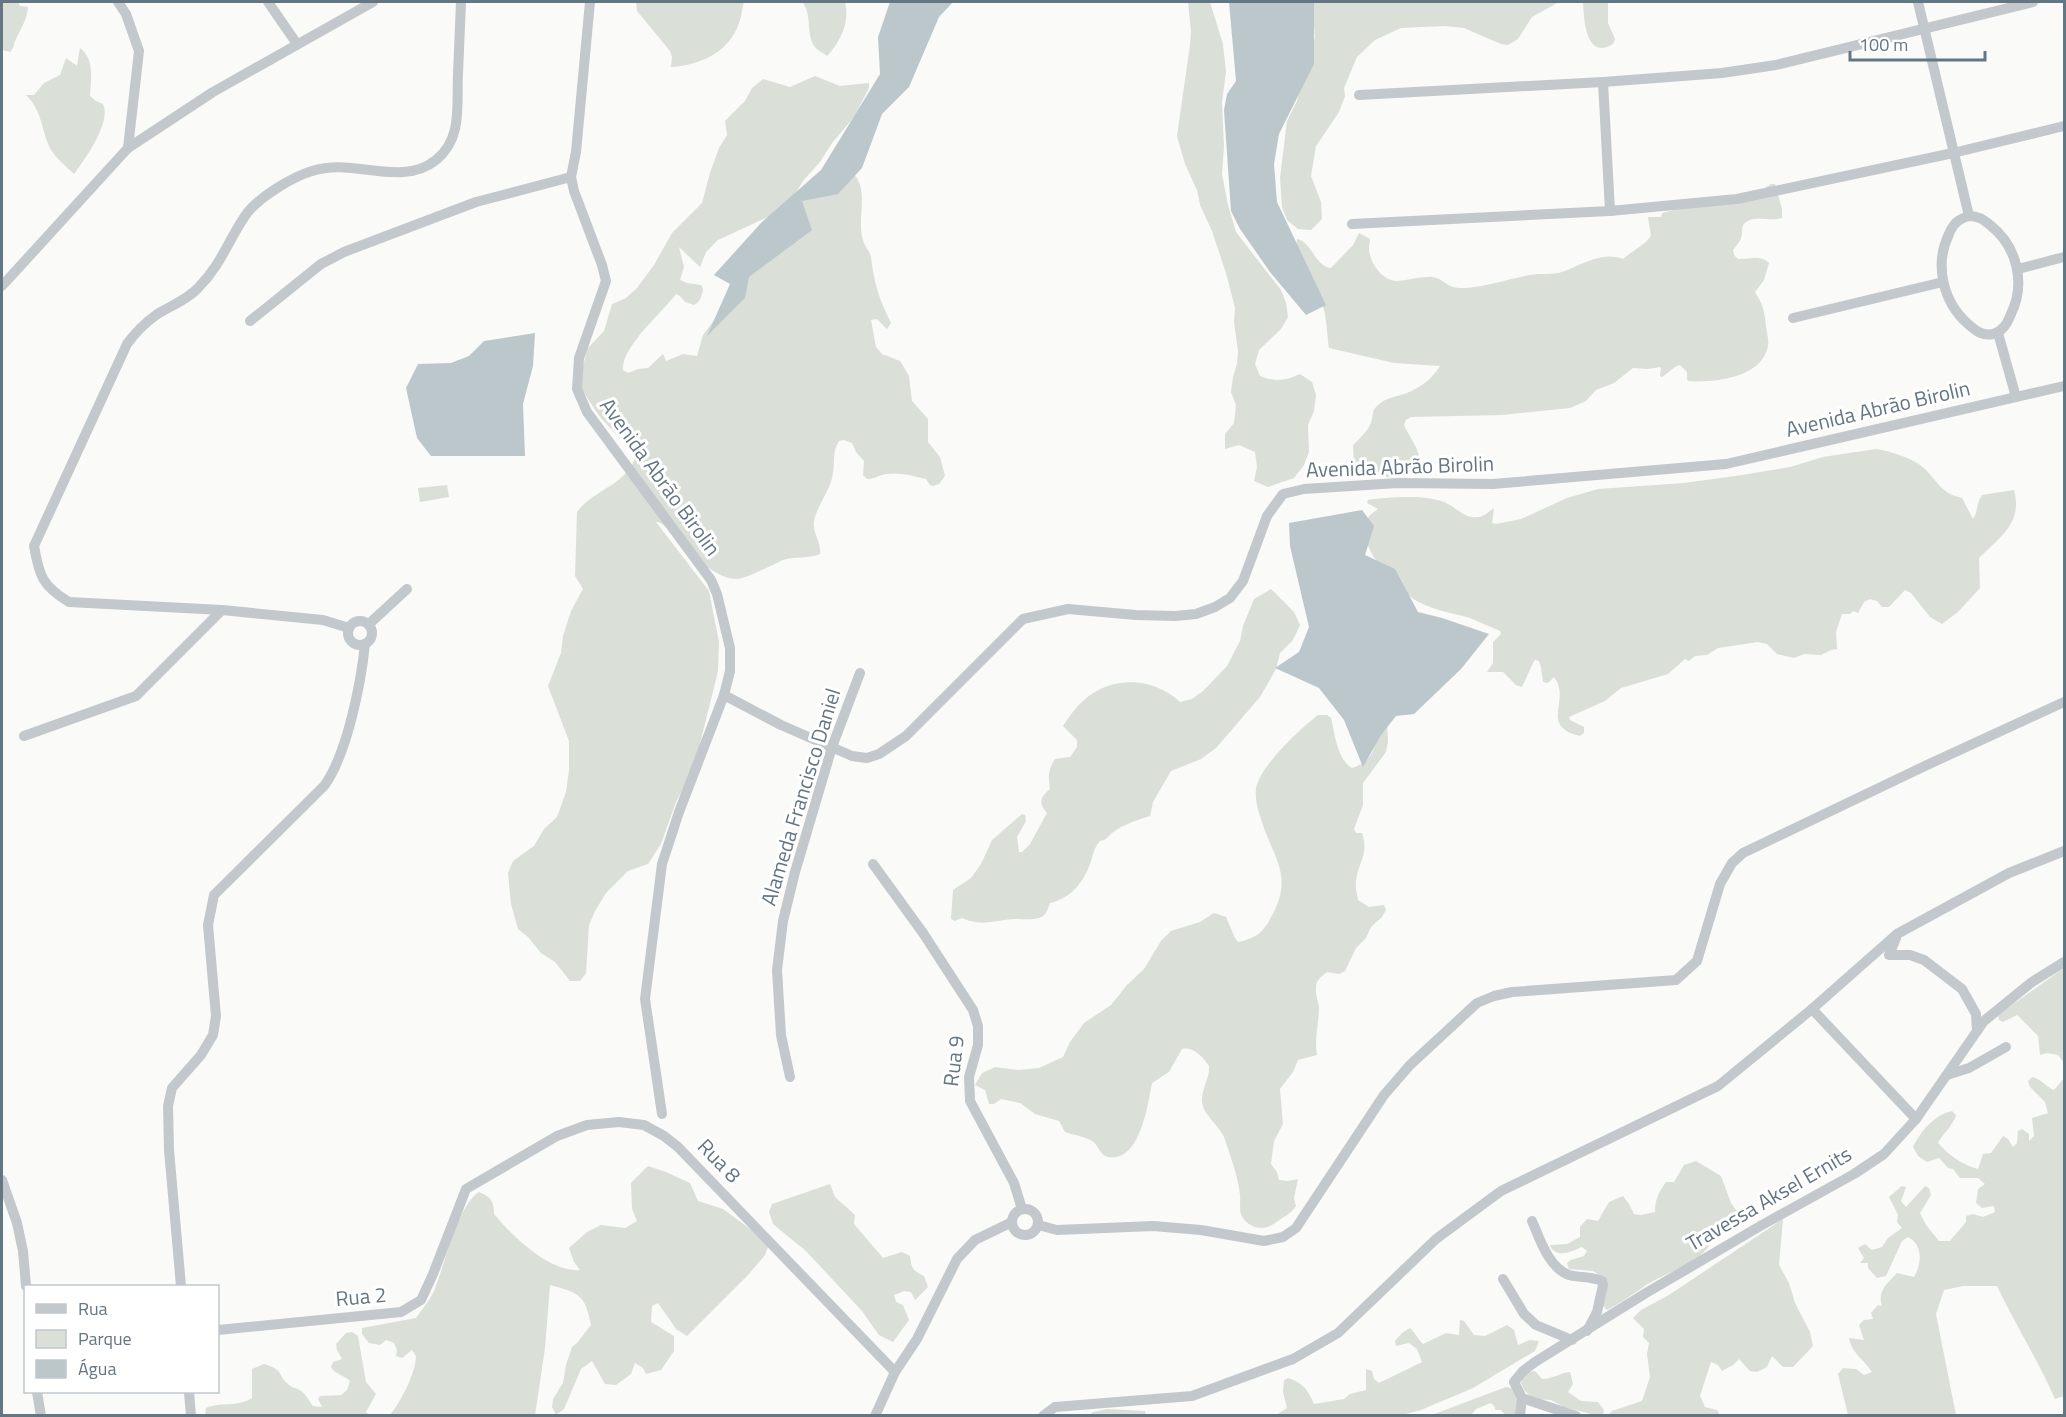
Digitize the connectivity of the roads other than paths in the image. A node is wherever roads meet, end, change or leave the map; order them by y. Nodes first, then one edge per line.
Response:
1 (118, 2) edge
2 (268, 2) edge
3 (373, 2) edge
4 (461, 2) edge
5 (590, 2) edge
6 (1918, 2) edge
7 (2033, 2) edge
8 (1924, 28) junction
9 (297, 44) junction
10 (1603, 82) junction
11 (1359, 95) dead end
12 (2064, 126) edge
13 (128, 148) junction
14 (1953, 153) junction
15 (571, 177) junction
16 (1610, 211) junction
17 (1969, 216) junction
18 (1352, 224) dead end
19 (2064, 257) edge
20 (2018, 269) junction
21 (1943, 282) junction
22 (2, 286) edge
23 (1793, 318) dead end
24 (250, 321) dead end
25 (1998, 333) junction
26 (2064, 386) edge
27 (2016, 398) junction
28 (407, 589) dead end
29 (222, 610) junction
30 (369, 624) junction
31 (349, 628) junction
32 (365, 644) junction
33 (860, 673) dead end
34 (723, 695) junction
35 (2064, 702) edge
36 (24, 736) dead end
37 (832, 747) junction
38 (2064, 851) edge
39 (873, 864) dead end
40 (1897, 934) junction
41 (2064, 962) edge
42 (1812, 1009) junction
43 (1977, 1031) junction
44 (2006, 1047) dead end
45 (1946, 1075) junction
46 (790, 1077) dead end
47 (662, 1114) dead end
48 (1916, 1119) junction
49 (2, 1180) edge
50 (466, 1189) joint
51 (1023, 1209) junction
52 (1532, 1221) dead end
53 (1012, 1222) junction
54 (1038, 1225) junction
55 (1503, 1279) dead end
56 (26, 1285) edge
57 (181, 1285) edge
58 (219, 1330) edge
59 (1587, 1331) junction
60 (1572, 1340) junction
61 (895, 1372) junction
62 (37, 1393) edge
63 (189, 1393) edge
64 (1522, 1398) junction
65 (41, 1416) edge
66 (191, 1416) edge
67 (875, 1416) edge
68 (1043, 1416) edge
69 (1520, 1416) edge
70 (1576, 1416) edge

1 - 13 street
2 - 9 street
3 - 9 street
4 - 29 street
5 - 15 street, Avenida Abrão Birolin
6 - 8 street
7 - 8 street
8 - 10 street
8 - 14 street
9 - 13 street
10 - 11 street
10 - 16 street
12 - 14 street
13 - 22 street
14 - 16 street
14 - 17 street
15 - 24 street
15 - 34 street, Avenida Abrão Birolin
16 - 18 street
17 - 20 street
17 - 21 street
19 - 20 street
20 - 25 street
21 - 23 street
21 - 25 street
25 - 27 street
26 - 27 street, Avenida Abrão Birolin
27 - 37 street, Avenida Abrão Birolin
28 - 30 street
29 - 31 street
29 - 36 street
30 - 31 street
30 - 32 street
31 - 32 street
32 - 57 street
33 - 37 street, Alameda Francisco Daniel
34 - 37 street, Avenida Abrão Birolin
34 - 47 street, Avenida Abrão Birolin
35 - 54 street
37 - 46 street, Alameda Francisco Daniel
38 - 40 street
39 - 51 street, Rua 9
40 - 42 street
40 - 43 street
41 - 43 street, Travessa Aksel Ernits
42 - 48 street
42 - 68 street
43 - 45 street, Travessa Aksel Ernits
44 - 45 street
45 - 48 street, Travessa Aksel Ernits
48 - 59 street, Travessa Aksel Ernits
49 - 56 street
50 - 58 street, Rua 2
50 - 61 street, Rua 8
51 - 53 street
51 - 54 street
52 - 59 street
53 - 54 street
53 - 61 street
55 - 60 street
59 - 60 street, Travessa Aksel Ernits
60 - 64 street, Travessa Aksel Ernits
61 - 67 street
62 - 65 street
63 - 66 street
64 - 69 street
64 - 70 street

